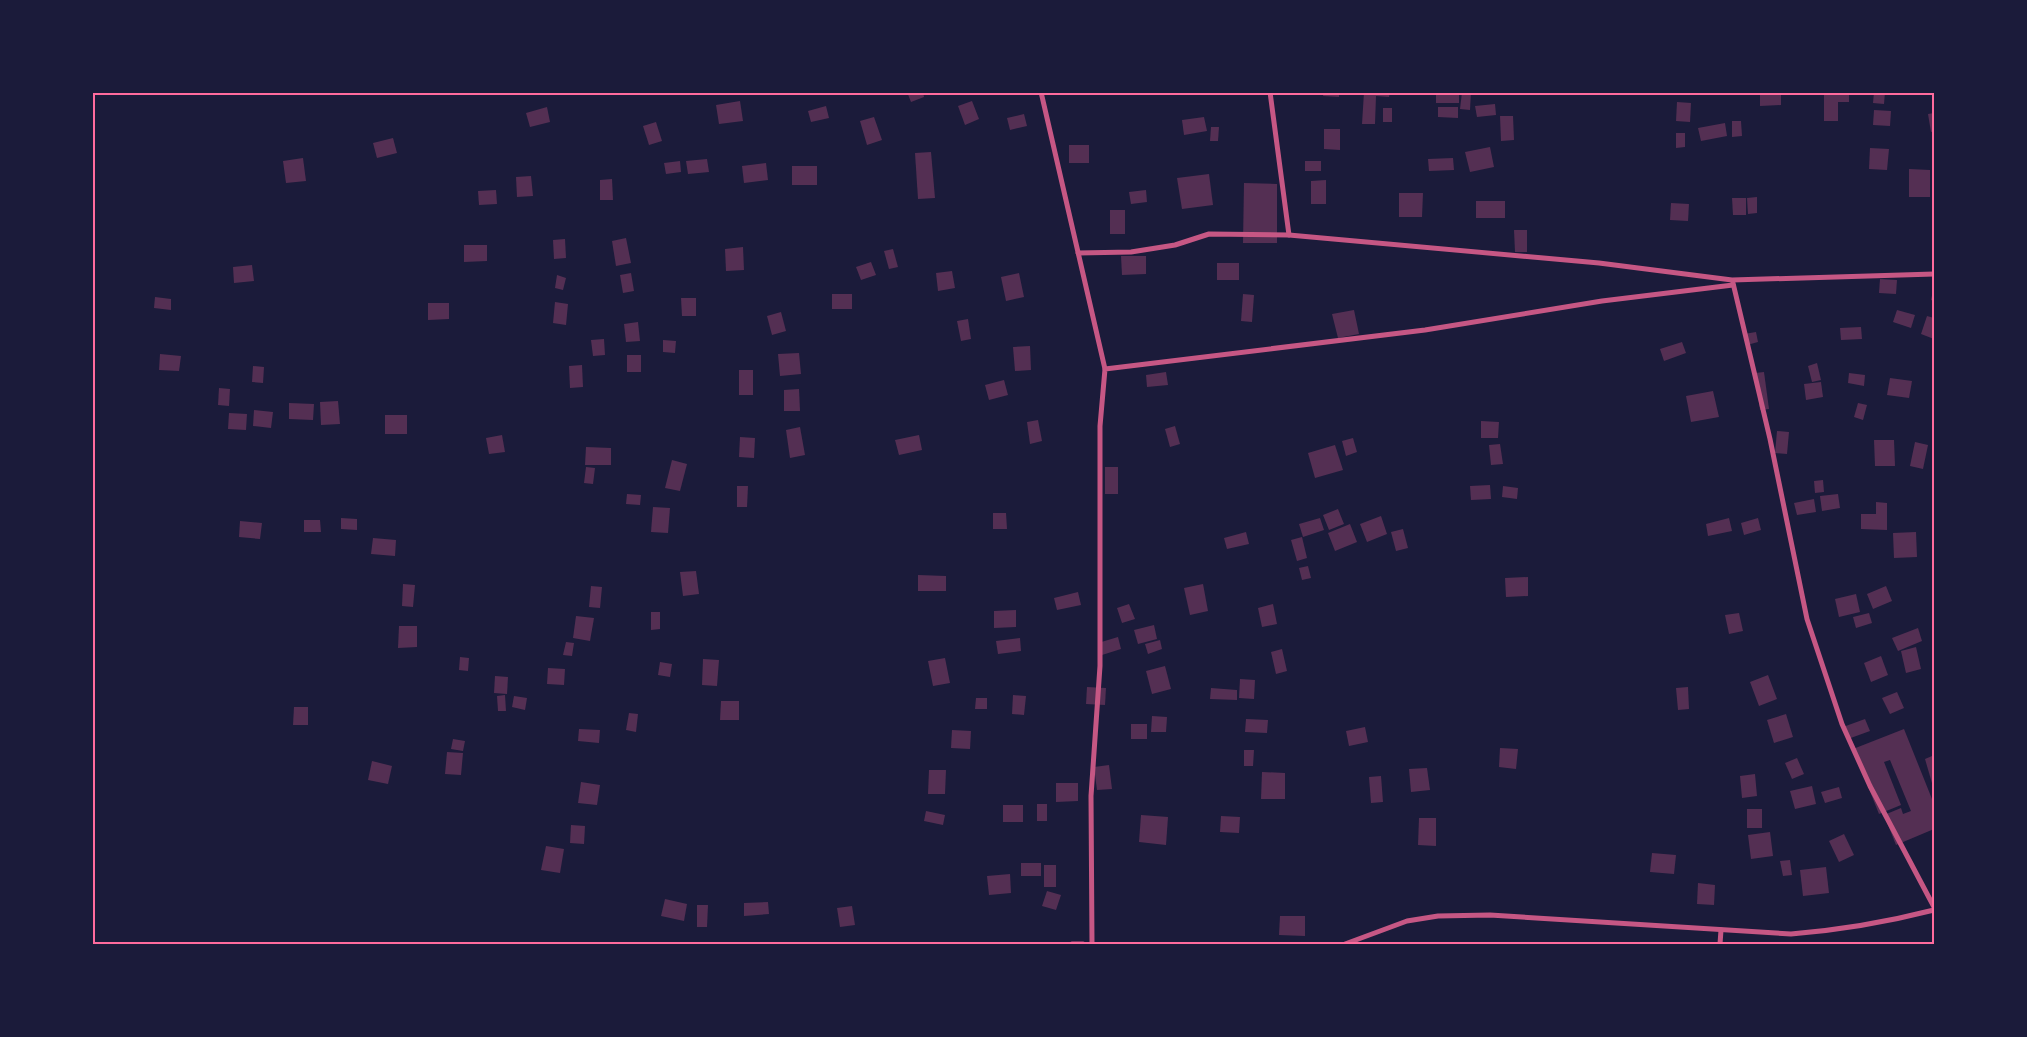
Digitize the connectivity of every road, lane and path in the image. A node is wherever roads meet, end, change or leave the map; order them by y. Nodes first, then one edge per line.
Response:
1 (1041, 92) edge
2 (1270, 92) edge
3 (1288, 235) junction
4 (1078, 253) junction
5 (1934, 274) edge
6 (1733, 282) junction
7 (1106, 369) junction
8 (1934, 908) edge
9 (1721, 930) junction
10 (1072, 944) edge
11 (1083, 944) edge
12 (1092, 944) edge
13 (1345, 944) edge
14 (1720, 944) edge

1 - 4 street
2 - 3 street
3 - 4 street
3 - 6 street
4 - 7 street
5 - 6 street
6 - 7 street
6 - 8 street
7 - 12 street
8 - 9 street
9 - 13 street
9 - 14 street
10 - 11 street

